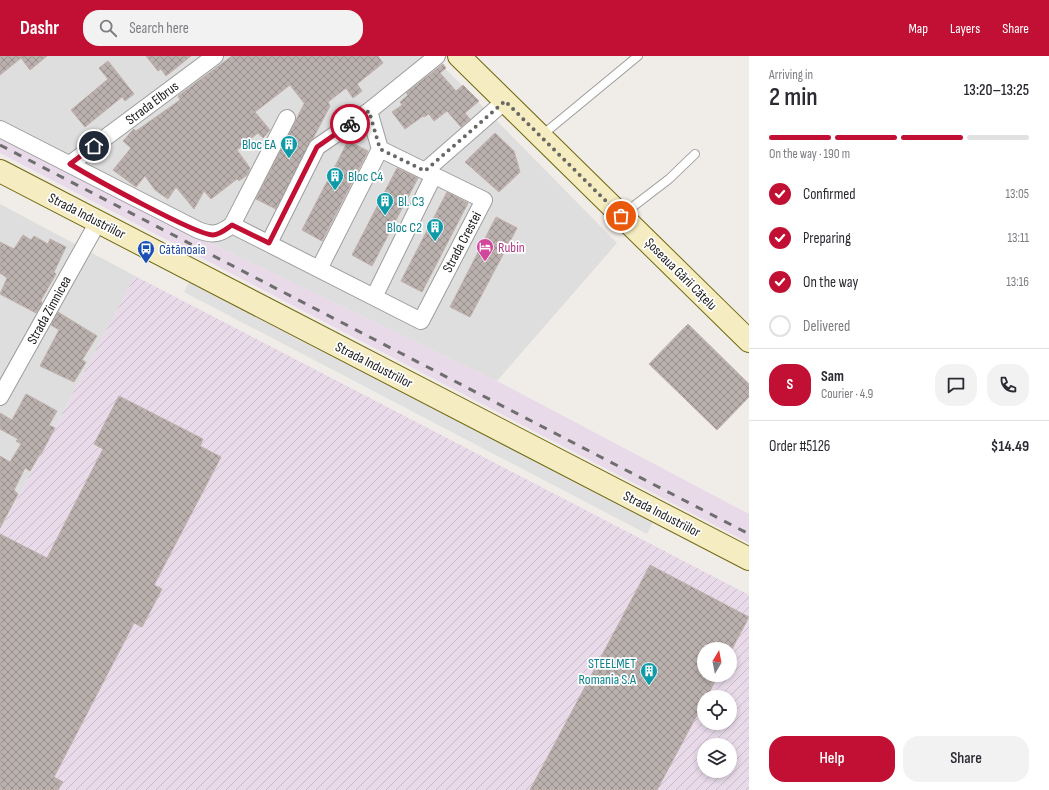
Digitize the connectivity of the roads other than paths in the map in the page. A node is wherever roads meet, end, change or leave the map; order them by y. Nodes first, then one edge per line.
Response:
1 (215, 56) edge
2 (438, 56) edge
3 (459, 56) edge
4 (638, 56) edge
5 (505, 101) junction
6 (369, 111) junction
7 (287, 118) dead end
8 (0, 129) edge
9 (540, 136) junction
10 (380, 149) junction
11 (695, 154) dead end
12 (70, 164) junction
13 (1, 173) edge
14 (429, 173) junction
15 (621, 216) junction
16 (98, 222) junction
17 (232, 225) junction
18 (269, 243) junction
19 (319, 269) junction
20 (374, 297) junction
21 (749, 341) edge
22 (0, 398) edge
23 (749, 559) edge

1 - 12 street, Strada Elbrus
2 - 6 street
3 - 5 main road, Șoseaua Gării Cățelu
4 - 9 lane
5 - 9 main road, Șoseaua Gării Cățelu
5 - 14 street
6 - 10 street
6 - 18 street
7 - 17 street
8 - 12 street
9 - 15 main road, Șoseaua Gării Cățelu
10 - 14 street, Strada Crestei
10 - 19 street
11 - 15 lane
12 - 17 street
13 - 16 main road, Strada Industriilor
14 - 20 street
14 - 20 street, Strada Crestei
15 - 21 main road, Șoseaua Gării Cățelu
16 - 22 street, Strada Zimnicea
16 - 23 main road, Strada Industriilor
17 - 18 street
18 - 19 street
19 - 20 street

